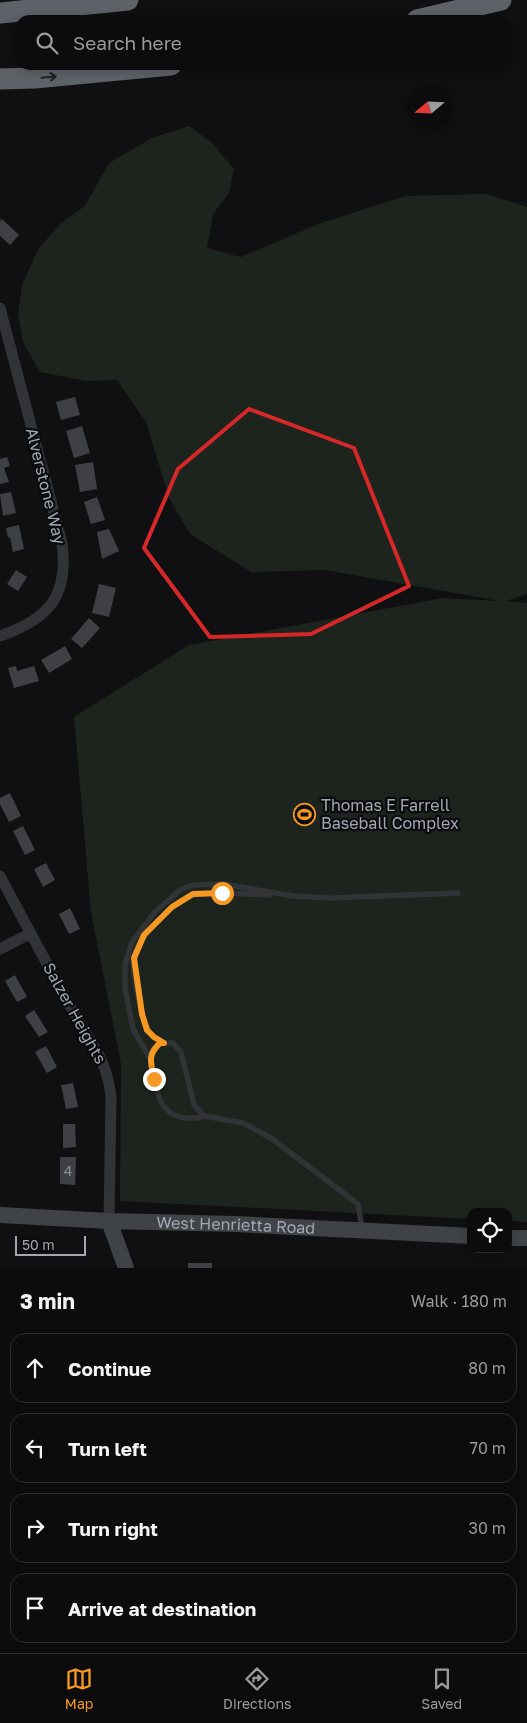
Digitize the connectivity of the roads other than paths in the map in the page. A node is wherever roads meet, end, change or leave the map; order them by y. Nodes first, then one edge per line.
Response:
1 (128, 0) edge
2 (501, 0) edge
3 (0, 13) edge
4 (437, 15) edge
5 (119, 70) edge
6 (0, 79) edge
7 (0, 308) edge
8 (0, 636) edge
9 (0, 876) edge
10 (458, 893) dead end
11 (293, 896) junction
12 (31, 933) junction
13 (0, 949) edge
14 (164, 1043) junction
15 (150, 1060) junction
16 (204, 1116) junction
17 (0, 1215) edge
18 (109, 1221) junction
19 (363, 1230) junction
20 (467, 1236) edge
21 (512, 1238) edge
22 (527, 1238) edge
23 (126, 1268) edge

1 - 3 highway
2 - 4 highway
6 -> 5 highway
7 - 8 street, Alverstone Way
9 - 12 street, Salzer Heights
10 - 11 lane
11 - 14 lane
11 - 15 lane
12 - 13 street
12 - 18 street, Salzer Heights
14 - 15 lane
14 - 16 lane
15 - 16 lane
16 - 19 lane
17 - 18 main road, West Henrietta Road
18 - 19 main road, West Henrietta Road
18 - 23 main road
19 - 20 main road, West Henrietta Road
21 - 22 main road

